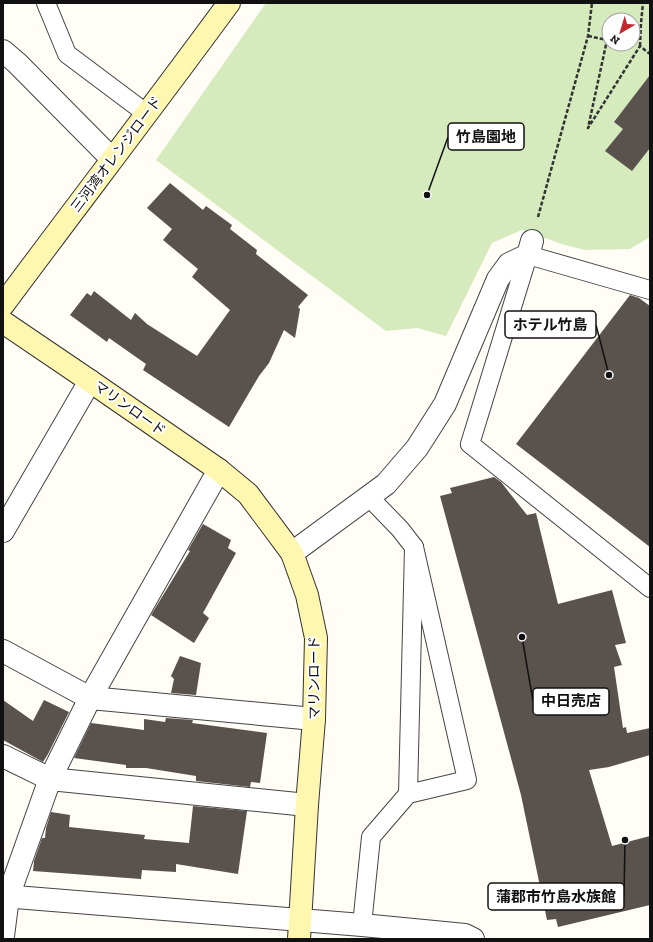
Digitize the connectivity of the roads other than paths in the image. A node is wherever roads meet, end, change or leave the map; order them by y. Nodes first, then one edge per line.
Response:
1 (46, 3) edge
2 (229, 3) edge
3 (3, 51) edge
4 (148, 114) junction
5 (112, 159) junction
6 (530, 248) junction
7 (650, 290) edge
8 (3, 305) edge
9 (3, 322) edge
10 (90, 381) junction
11 (219, 470) junction
12 (369, 497) junction
13 (3, 532) edge
14 (414, 546) junction
15 (292, 553) junction
16 (650, 588) edge
17 (3, 651) edge
18 (90, 698) junction
19 (314, 719) junction
20 (3, 756) edge
21 (50, 779) junction
22 (408, 794) junction
23 (307, 805) junction
24 (6, 897) edge
25 (362, 925) junction
26 (299, 930) edge
27 (3, 936) edge
28 (473, 939) edge

1 - 4 lane
2 - 4 street, 三河湾オレンジロード
3 - 5 street
4 - 5 street, 三河湾オレンジロード
5 - 8 street, 三河湾オレンジロード
6 - 7 lane
6 - 12 street
6 - 16 lane
9 - 10 street, マリンロード
10 - 11 street, マリンロード
10 - 13 street
11 - 15 street, マリンロード
11 - 18 street
12 - 14 lane
12 - 15 street
14 - 22 lane
14 - 22 lane
15 - 19 street, マリンロード
17 - 18 street
18 - 19 street
18 - 21 street
19 - 23 street, マリンロード
20 - 21 street
21 - 23 street
21 - 24 street
22 - 25 lane
23 - 26 street, マリンロード
24 - 26 street
24 - 27 street
25 - 26 street
25 - 28 street

